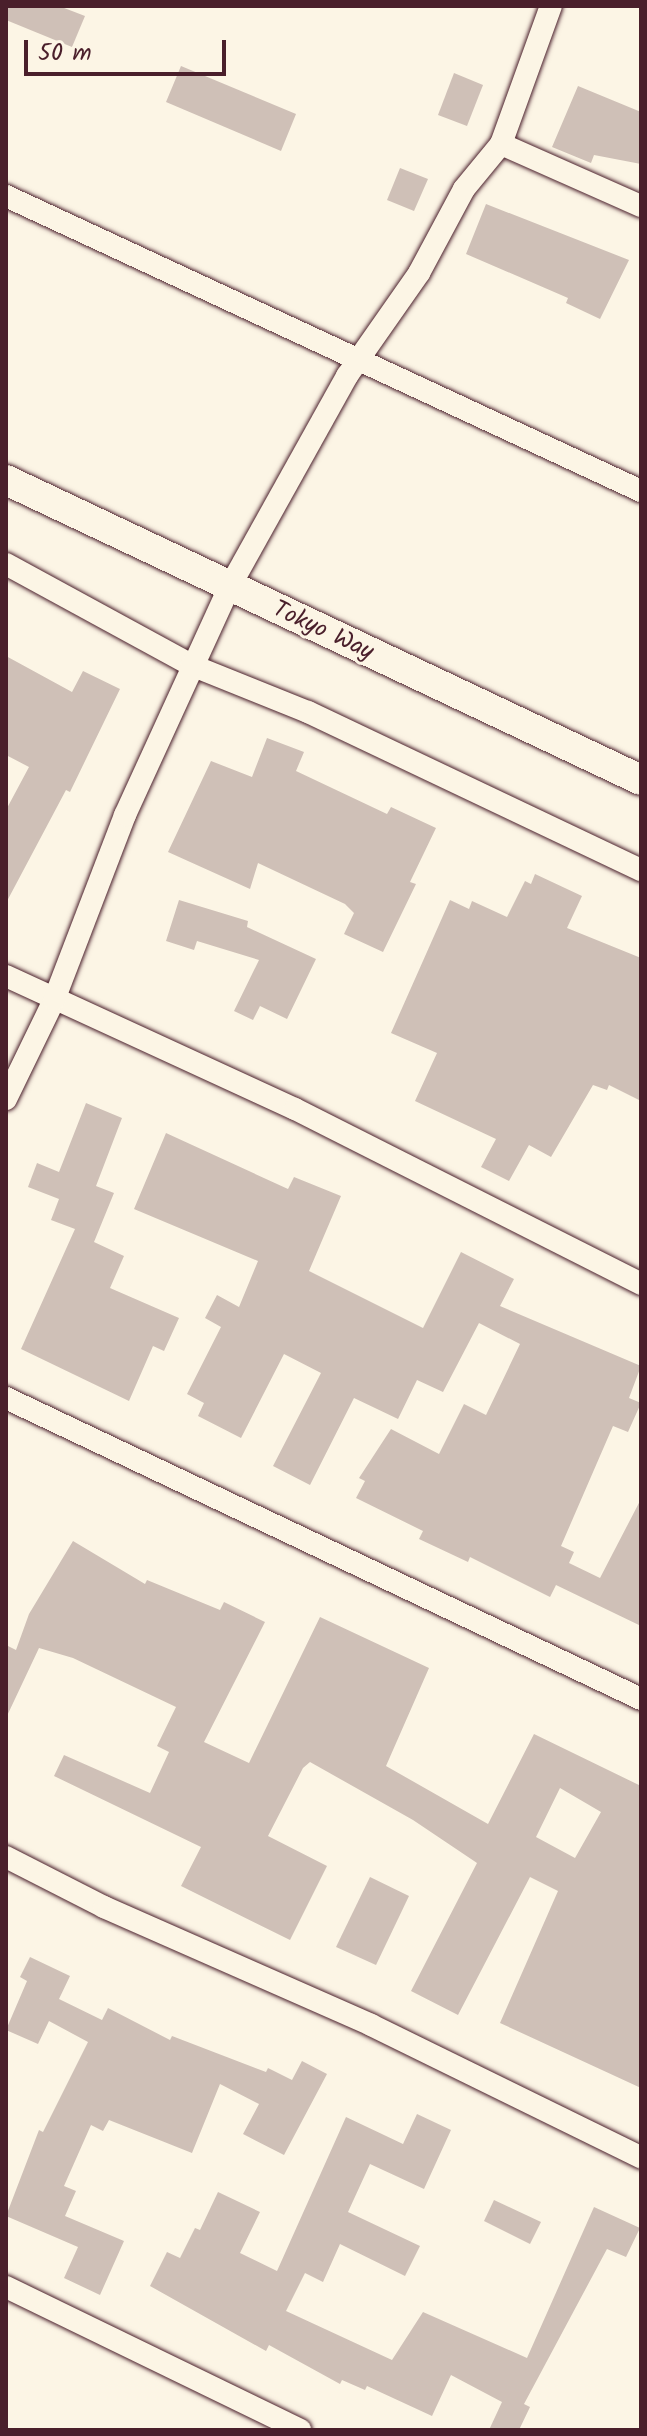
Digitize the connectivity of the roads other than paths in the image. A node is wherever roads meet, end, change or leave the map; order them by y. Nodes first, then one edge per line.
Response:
1 (551, 6) edge
2 (501, 144) junction
3 (6, 196) edge
4 (641, 206) edge
5 (357, 360) junction
6 (6, 480) edge
7 (641, 491) edge
8 (6, 564) edge
9 (229, 588) junction
10 (191, 665) junction
11 (641, 780) edge
12 (641, 870) edge
13 (6, 976) edge
14 (54, 1000) junction
15 (6, 1099) edge
16 (641, 1284) edge
17 (6, 1398) edge
18 (641, 1699) edge
19 (6, 1857) edge
20 (641, 2157) edge
21 (6, 2287) edge
22 (277, 2425) edge
23 (300, 2430) edge

1 - 2 street
2 - 4 street
2 - 5 street
3 - 5 street
5 - 7 street
5 - 9 street
6 - 9 main road, Tokyo Way
8 - 10 street
9 - 10 street
9 - 11 main road, Tokyo Way
10 - 12 street
10 - 14 street
13 - 14 street
14 - 15 street
14 - 16 street
17 - 18 street
19 - 20 street
21 - 22 street
22 - 23 street

